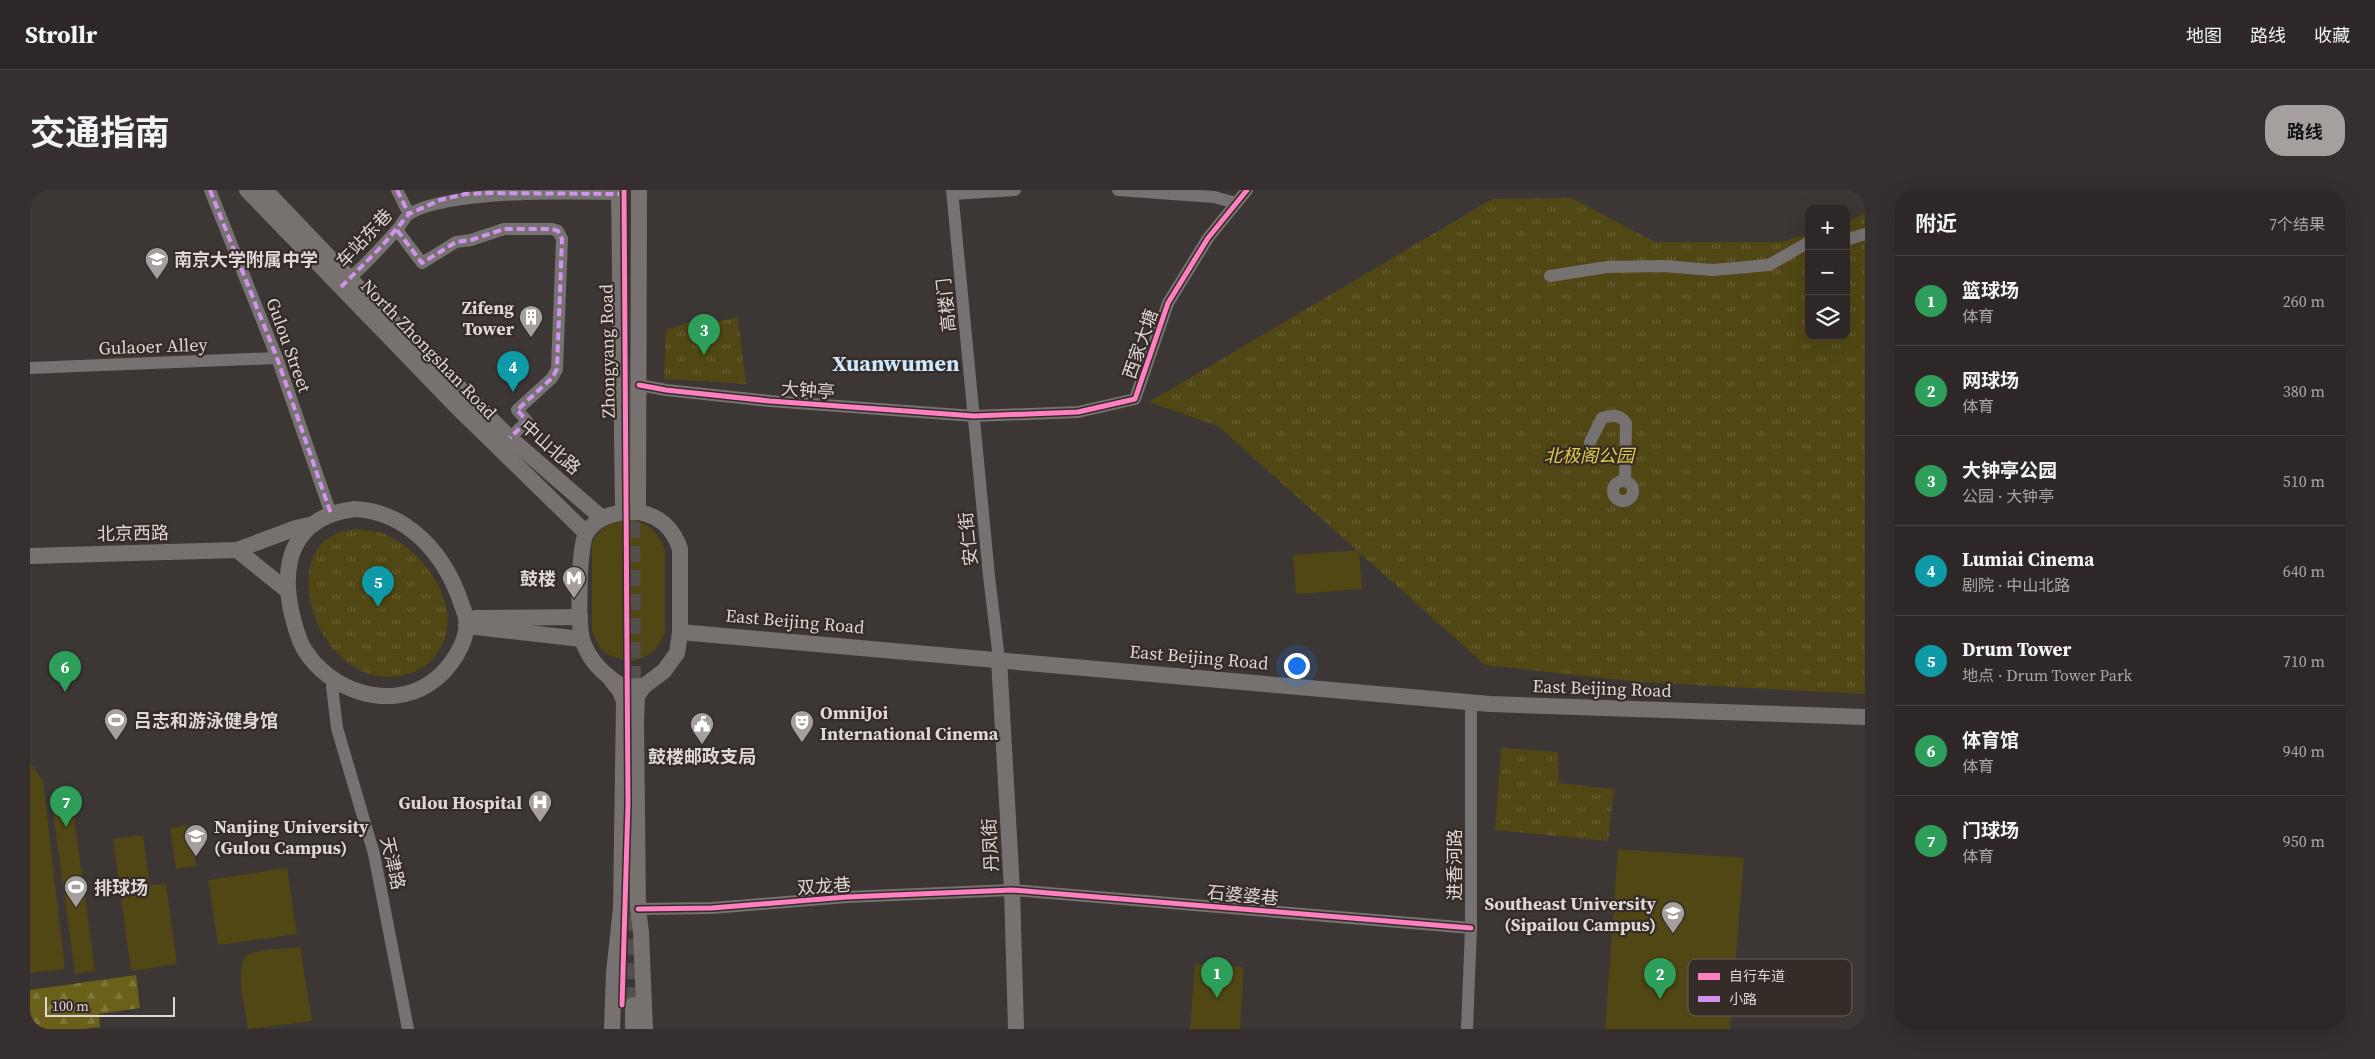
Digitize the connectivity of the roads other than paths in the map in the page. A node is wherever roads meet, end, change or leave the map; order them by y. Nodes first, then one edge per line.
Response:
1 (210, 190) edge
2 (247, 190) edge
3 (265, 190) edge
4 (397, 190) edge
5 (639, 190) edge
6 (1015, 190) edge
7 (1118, 190) edge
8 (1247, 190) edge
9 (619, 192) edge
10 (952, 192) edge
11 (1236, 203) junction
12 (409, 214) junction
13 (397, 230) junction
14 (1865, 234) edge
15 (1850, 239) edge
16 (1805, 244) edge
17 (1550, 276) dead end
18 (345, 283) junction
19 (276, 358) junction
20 (30, 368) edge
21 (639, 384) junction
22 (974, 416) junction
23 (510, 438) junction
24 (1590, 442) dead end
25 (1625, 481) dead end
26 (630, 512) junction
27 (331, 514) junction
28 (602, 518) junction
29 (314, 524) junction
30 (586, 533) junction
31 (237, 550) junction
32 (30, 556) edge
33 (288, 591) junction
34 (580, 617) junction
35 (466, 622) junction
36 (680, 632) junction
37 (582, 639) junction
38 (999, 659) junction
39 (336, 679) junction
40 (610, 679) junction
41 (644, 686) junction
42 (1471, 702) junction
43 (1865, 717) edge
44 (1012, 890) junction
45 (638, 909) junction
46 (1471, 928) junction
47 (408, 1029) edge
48 (612, 1029) edge
49 (621, 1029) edge
50 (633, 1029) edge
51 (645, 1029) edge
52 (1016, 1029) edge
53 (1467, 1029) edge

1 - 19 street, Gulou Street
2 - 18 main road, North Zhongshan Road
3 - 18 main road, 中山北路
4 - 12 street
5 - 21 main road, Zhongyang Road
6 - 10 street
7 - 11 street
8 - 11 street, 西家大塘
9 - 12 street, 车站东巷
9 - 26 main road, Zhongyang Road
10 - 22 street, 高楼门
11 - 22 street, 西家大塘
12 - 13 street, 车站东巷
13 - 18 street, 车站东巷
13 - 23 street
14 - 15 street
16 - 17 street
18 - 23 main road, 中山北路
18 - 30 main road, North Zhongshan Road
19 - 20 street, Gulaoer Alley
19 - 27 street, Gulou Street
21 - 22 street, 大钟亭
21 - 26 main road, Zhongyang Road
22 - 38 street, 安仁街
23 - 28 main road, 中山北路
24 - 25 street
26 - 28 main road
26 - 36 main road
27 - 29 main road
27 - 35 main road
28 - 30 main road
29 - 31 main road, 北京西路
29 - 33 main road
30 - 34 main road
31 - 32 main road, 北京西路
31 - 33 main road
33 - 39 main road
34 - 35 main road
34 - 37 main road
35 - 37 main road
35 - 39 main road
36 - 38 main road, East Beijing Road
36 - 41 main road
37 - 40 main road
38 - 42 main road, East Beijing Road
38 - 44 main road, 丹凤街
39 - 47 street, 天津路
40 - 41 main road
40 - 48 main road
41 - 45 main road
42 - 43 main road, East Beijing Road
42 - 46 street, 进香河路
44 - 45 street, 双龙巷
44 - 46 street, 石婆婆巷
44 - 52 main road, 丹凤街
45 - 51 main road
46 - 53 street, 进香河路
49 - 50 main road

